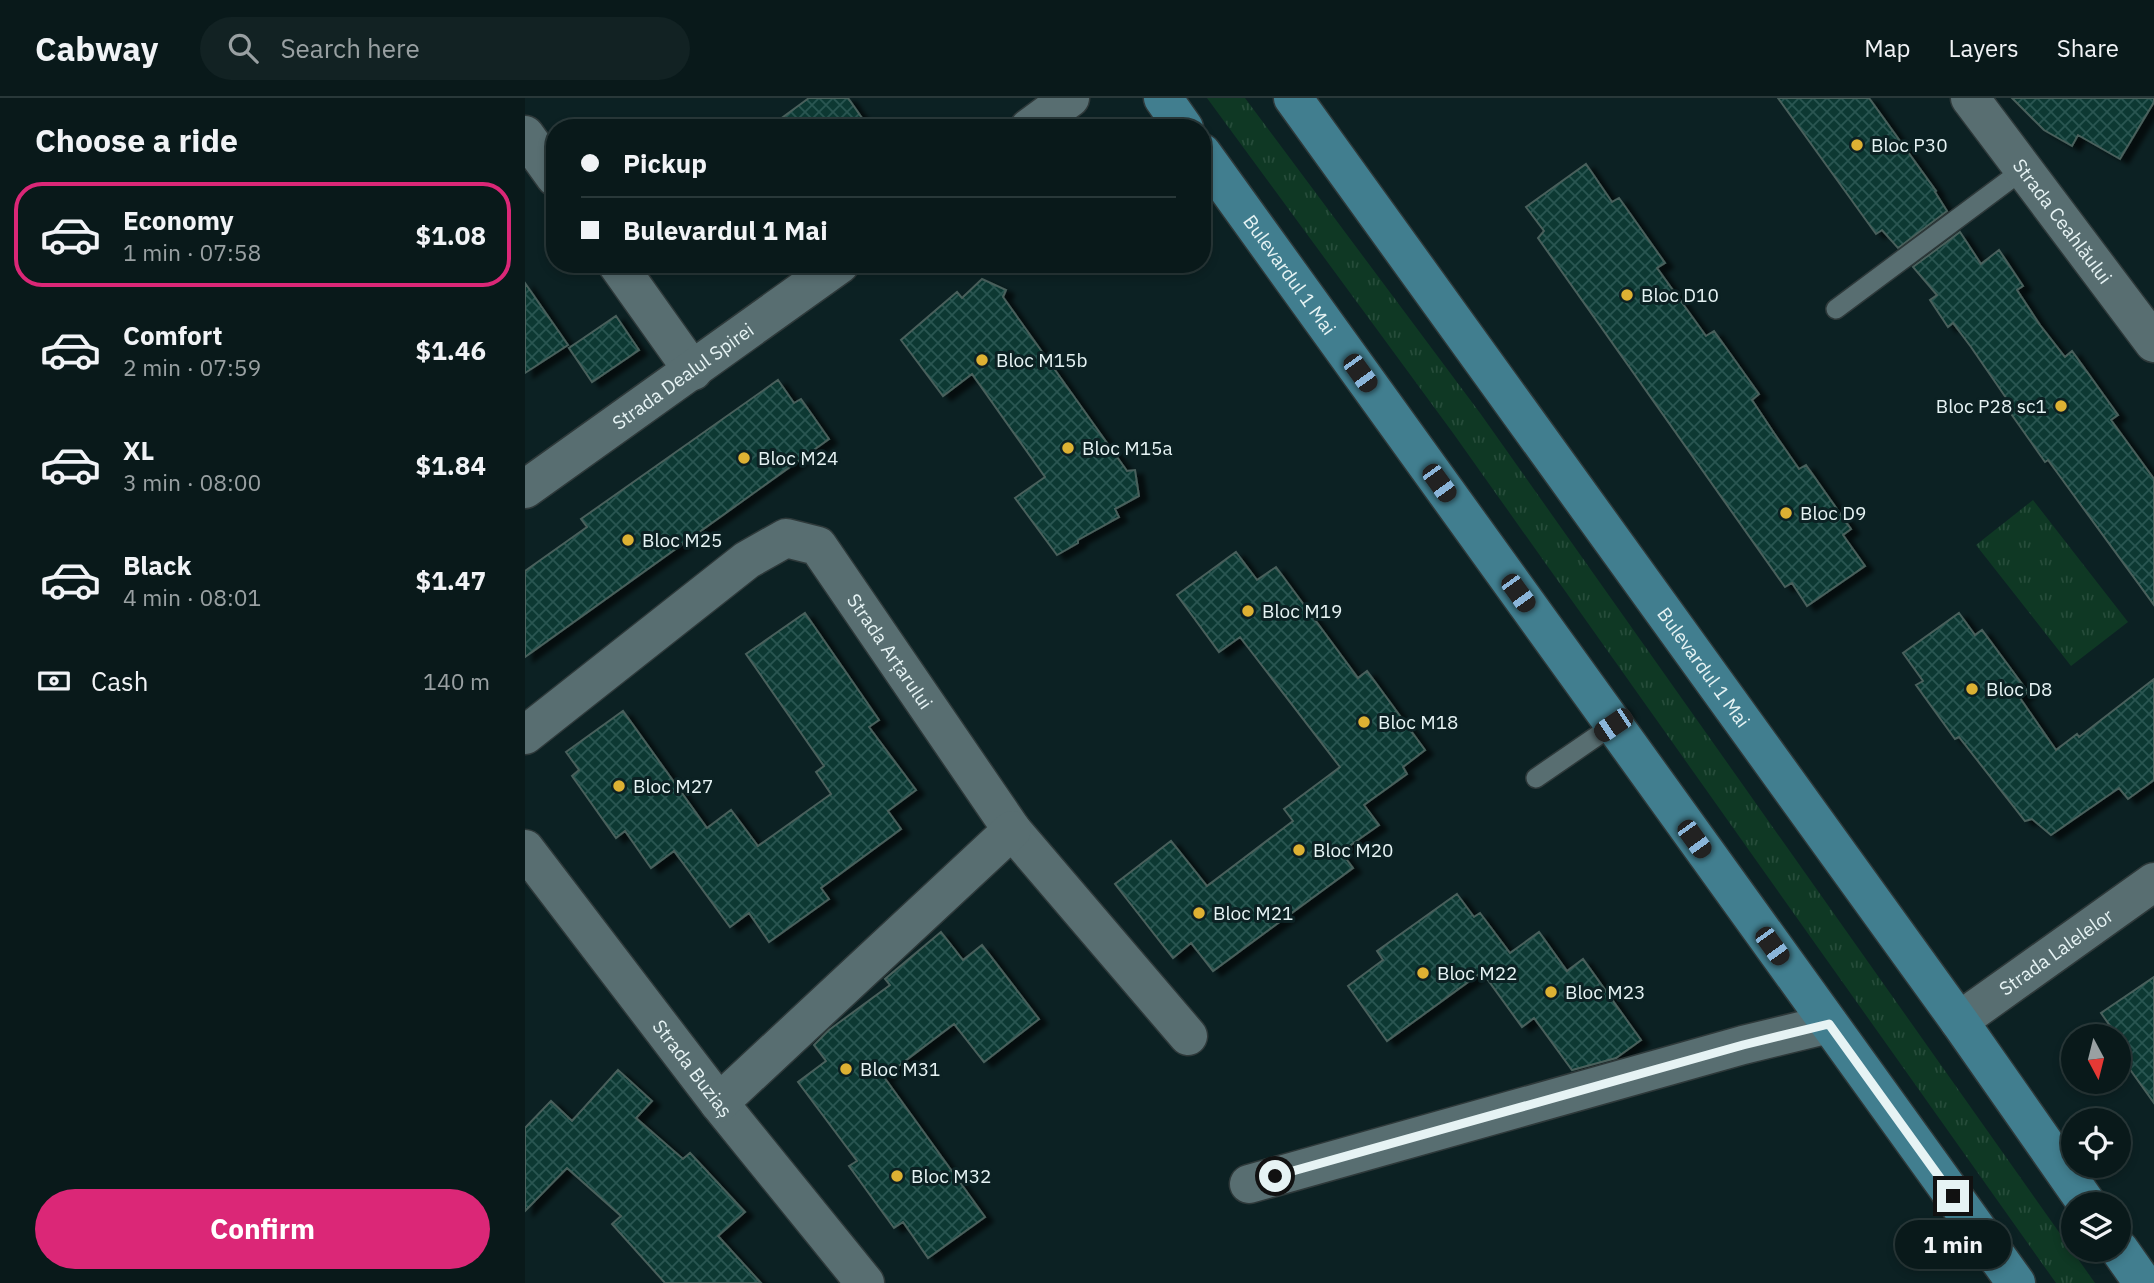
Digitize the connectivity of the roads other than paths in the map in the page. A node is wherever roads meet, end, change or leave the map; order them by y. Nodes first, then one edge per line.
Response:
1 (1070, 98) edge
2 (1163, 98) edge
3 (1293, 98) edge
4 (1970, 98) edge
5 (1041, 119) edge
6 (1178, 119) edge
7 (525, 135) edge
8 (546, 164) edge
9 (1211, 166) edge
10 (2024, 169) junction
11 (623, 273) edge
12 (828, 273) edge
13 (1836, 309) dead end
14 (2154, 343) edge
15 (692, 371) junction
16 (525, 489) edge
17 (1613, 725) junction
18 (525, 734) edge
19 (1536, 778) dead end
20 (1012, 830) junction
21 (525, 849) edge
22 (2154, 882) edge
23 (1959, 1021) junction
24 (1829, 1024) junction
25 (1188, 1036) dead end
26 (719, 1103) junction
27 (1249, 1184) dead end
28 (2079, 1192) edge
29 (2128, 1262) edge
30 (865, 1283) edge
31 (2016, 1283) edge
32 (2143, 1283) edge

1 - 5 street
2 - 6 main road
3 - 23 main road, Bulevardul 1 Mai
4 - 10 street, Strada Ceahlăului
7 - 8 street
9 - 17 main road, Bulevardul 1 Mai
10 - 13 lane
10 - 14 street, Strada Ceahlăului
11 - 15 street
12 - 15 street, Strada Dealul Spirei
15 - 16 street, Strada Dealul Spirei
17 - 19 lane
17 - 24 main road, Bulevardul 1 Mai
18 - 20 street, Strada Arțarului
20 - 25 street, Strada Arțarului
20 - 26 street
21 - 26 street, Strada Buziaș
22 - 23 street, Strada Lalelelor
23 - 28 main road, Bulevardul 1 Mai
24 - 27 street
24 - 31 main road, Bulevardul 1 Mai
26 - 30 street, Strada Buziaș
29 - 32 main road

